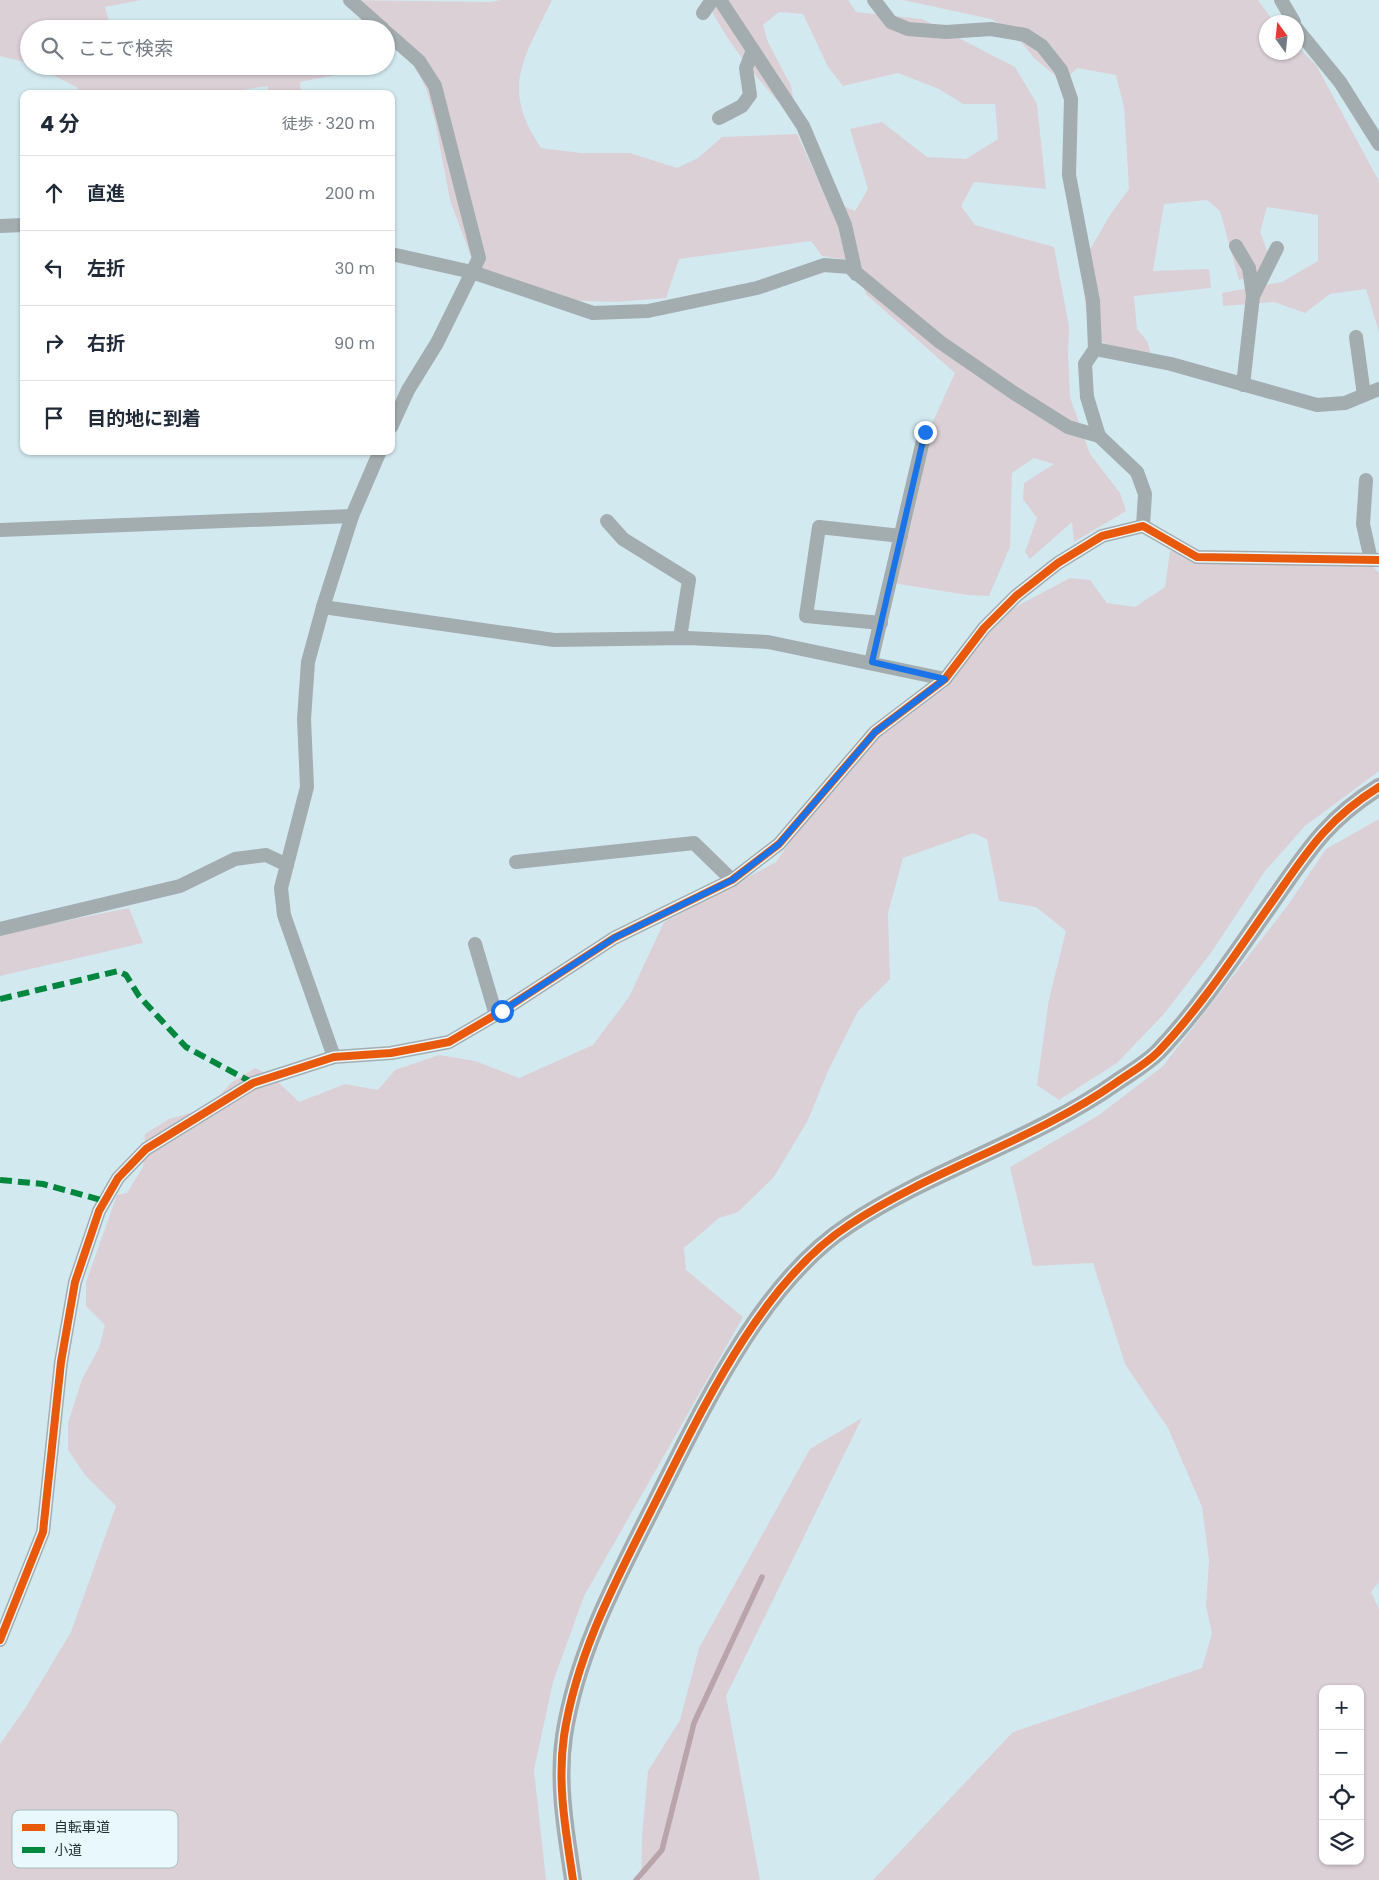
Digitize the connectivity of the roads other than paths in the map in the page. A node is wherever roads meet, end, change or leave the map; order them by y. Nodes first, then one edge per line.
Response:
1 (350, 0) edge
2 (712, 0) edge
3 (720, 0) edge
4 (874, 0) edge
5 (1281, 0) edge
6 (703, 13) dead end
7 (1290, 15) edge
8 (373, 20) edge
9 (1304, 38) edge
10 (395, 40) edge
11 (753, 50) junction
12 (719, 118) dead end
13 (1379, 144) edge
14 (20, 225) edge
15 (0, 226) edge
16 (1236, 246) dead end
17 (1277, 248) dead end
18 (395, 255) edge
19 (472, 272) junction
20 (856, 274) junction
21 (1252, 296) junction
22 (1356, 337) dead end
23 (1095, 348) junction
24 (1243, 385) junction
25 (1379, 389) edge
26 (1364, 395) junction
27 (395, 418) edge
28 (925, 432) dead end
29 (1099, 436) junction
30 (378, 455) edge
31 (1366, 480) dead end
32 (352, 516) junction
33 (607, 521) dead end
34 (1143, 526) junction
35 (0, 530) edge
36 (901, 536) junction
37 (1375, 560) edge
38 (322, 606) junction
39 (881, 623) junction
40 (680, 638) junction
41 (872, 662) junction
42 (945, 679) junction
43 (1379, 787) edge
44 (516, 862) dead end
45 (287, 865) junction
46 (732, 880) junction
47 (0, 929) edge
48 (475, 944) dead end
49 (496, 1015) junction
50 (334, 1057) junction
51 (0, 1640) edge
52 (573, 1880) edge

1 - 8 street
2 - 6 street
3 - 11 street
4 - 23 street
5 - 7 street
9 - 13 street
10 - 19 street
11 - 12 street
11 - 20 street
14 - 15 street
16 - 21 street
17 - 21 street
18 - 19 street
19 - 20 street
19 - 27 street
20 - 29 street
21 - 24 street
22 - 26 street
23 - 24 street
23 - 29 street
24 - 26 street
25 - 26 street
28 - 36 street
29 - 34 street
30 - 32 street
31 - 37 street
32 - 35 street
32 - 38 street
33 - 40 street
34 - 37 street
34 - 42 street
36 - 39 street
36 - 39 street
38 - 40 street
38 - 45 street
39 - 41 street
40 - 41 street
41 - 42 street
42 - 46 street
43 - 52 street
44 - 46 street
45 - 47 street
45 - 50 street
46 - 49 street
48 - 49 street
49 - 50 street
50 - 51 street

